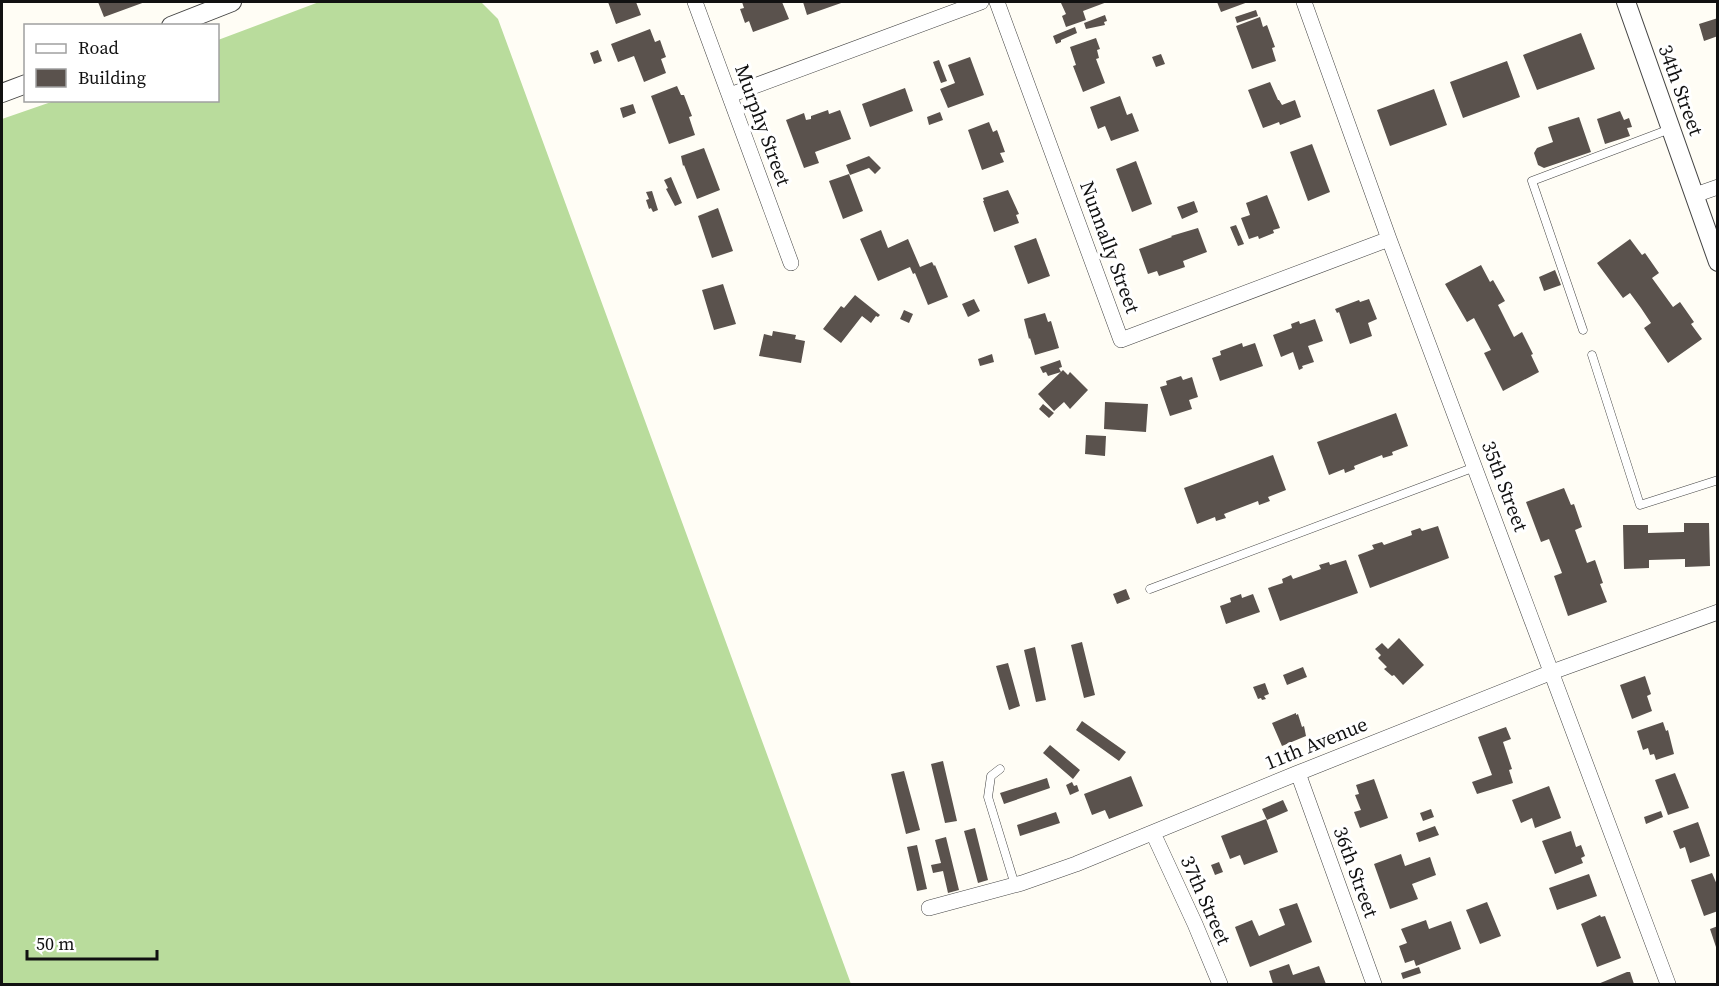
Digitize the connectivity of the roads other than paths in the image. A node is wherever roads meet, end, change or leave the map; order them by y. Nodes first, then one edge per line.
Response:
1 (232, 2) edge
2 (695, 2) edge
3 (981, 2) edge
4 (997, 2) edge
5 (1304, 2) edge
6 (1626, 2) edge
7 (176, 24) edge
8 (24, 85) edge
9 (2, 93) edge
10 (729, 95) junction
11 (1671, 129) junction
12 (1718, 188) edge
13 (1695, 195) junction
14 (1389, 239) junction
15 (1718, 262) edge
16 (791, 263) dead end
17 (1583, 330) dead end
18 (1592, 355) dead end
19 (1475, 466) junction
20 (1718, 480) edge
21 (1150, 589) dead end
22 (1718, 612) edge
23 (1552, 672) junction
24 (1000, 769) dead end
25 (1298, 773) junction
26 (1153, 833) junction
27 (1015, 885) junction
28 (929, 908) dead end
29 (1220, 984) edge
30 (1374, 984) edge
31 (1668, 984) edge

1 - 7 street
2 - 10 street, Murphy Street
3 - 10 street
4 - 14 street, Nunnally Street
5 - 14 street, 35th Street
6 - 11 street, 34th Street
8 - 9 street
10 - 16 street, Murphy Street
11 - 13 street, 34th Street
11 - 17 lane
12 - 13 street
13 - 15 street, 34th Street
14 - 19 street, 35th Street
18 - 20 lane
19 - 21 lane
19 - 23 street, 35th Street
22 - 23 street, 11th Avenue
23 - 25 street, 11th Avenue
23 - 31 street, 35th Street
24 - 27 lane
25 - 26 street, 11th Avenue
25 - 30 street, 36th Street
26 - 27 street, 11th Avenue
26 - 29 street, 37th Street
27 - 28 street, 11th Avenue

